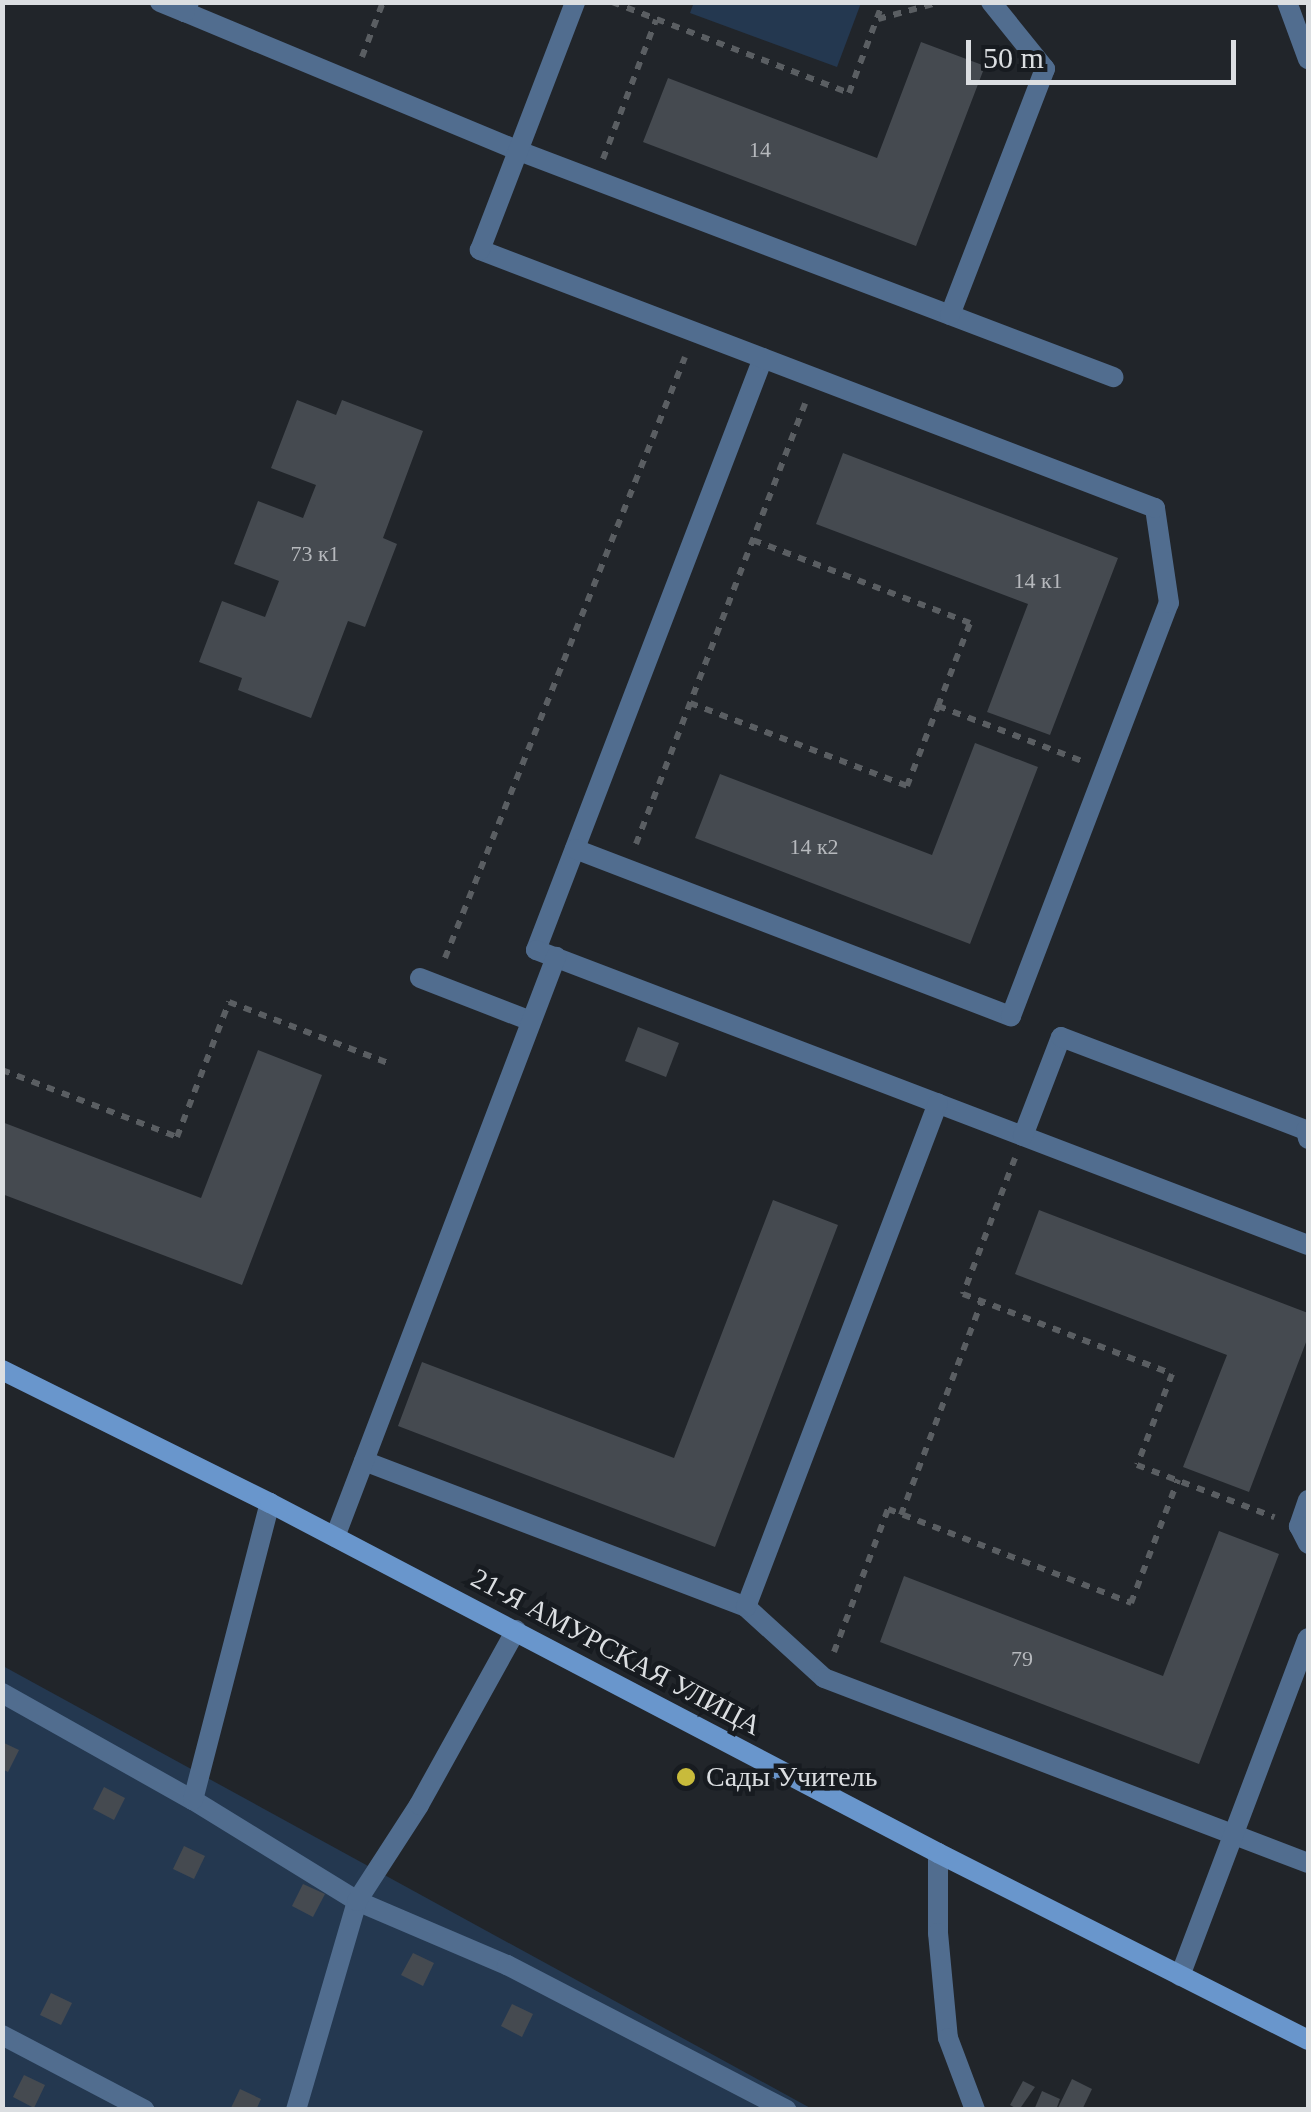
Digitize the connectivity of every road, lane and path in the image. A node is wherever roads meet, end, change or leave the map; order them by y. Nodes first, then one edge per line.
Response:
1 (160, 2) edge
2 (383, 2) edge
3 (575, 2) edge
4 (612, 2) edge
5 (883, 2) edge
6 (940, 2) edge
7 (991, 2) edge
8 (1288, 2) edge
9 (187, 7) edge
10 (656, 20) junction
11 (876, 20) junction
12 (1308, 58) edge
13 (353, 82) junction
14 (519, 150) junction
15 (595, 180) junction
16 (950, 315) junction
17 (694, 332) junction
18 (763, 358) junction
19 (1113, 377) dead end
20 (815, 378) junction
21 (752, 540) junction
22 (690, 703) junction
23 (938, 706) junction
24 (1105, 770) junction
25 (575, 849) junction
26 (626, 869) junction
27 (556, 957) junction
28 (420, 978) joint
29 (531, 1021) junction
30 (388, 1063) dead end
31 (2, 1070) edge
32 (938, 1103) junction
33 (1024, 1136) junction
34 (1308, 1139) edge
35 (1308, 1245) edge
36 (982, 1302) junction
37 (2, 1370) edge
38 (364, 1461) junction
39 (1178, 1480) junction
40 (1308, 1500) edge
41 (270, 1503) junction
42 (901, 1515) junction
43 (1304, 1535) edge
44 (335, 1537) junction
45 (746, 1607) junction
46 (516, 1630) junction
47 (1308, 1638) edge
48 (824, 1678) junction
49 (2, 1693) edge
50 (193, 1800) junction
51 (1233, 1834) junction
52 (938, 1854) junction
53 (1308, 1863) edge
54 (358, 1900) junction
55 (1180, 1976) junction
56 (2, 2035) edge
57 (1308, 2040) edge
58 (145, 2110) edge
59 (296, 2110) edge
60 (787, 2110) edge
61 (975, 2110) edge

1 - 9 street
2 - 13 path
3 - 14 street
4 - 10 path
5 - 11 path
6 - 11 path
7 - 16 street
8 - 12 street
9 - 13 street
10 - 11 path
10 - 15 path
13 - 14 street
14 - 15 street
14 - 17 street
15 - 16 street
16 - 19 street
17 - 18 street
17 - 28 path
18 - 20 street
18 - 25 street
20 - 21 path
20 - 24 street
21 - 22 path
21 - 23 path
22 - 23 path
22 - 26 path
23 - 24 path
24 - 26 street
25 - 26 street
25 - 27 street
27 - 29 street
27 - 32 street
28 - 29 street
29 - 38 street
30 - 31 path
32 - 33 street
32 - 45 street
33 - 34 street
33 - 35 street
33 - 36 path
36 - 39 path
36 - 42 path
37 - 41 main road, 21-Я АМУРСКАЯ УЛИЦА
38 - 44 street
38 - 45 street
39 - 42 path
39 - 43 path
40 - 43 street
41 - 44 main road, 21-Я АМУРСКАЯ УЛИЦА
41 - 50 street
42 - 48 path
44 - 46 main road, 21-Я АМУРСКАЯ УЛИЦА
45 - 48 street
46 - 52 main road, 21-Я АМУРСКАЯ УЛИЦА
46 - 54 street
47 - 51 street
48 - 51 street
49 - 50 street
50 - 54 street
51 - 53 street
51 - 55 street
52 - 55 main road, 21-Я АМУРСКАЯ УЛИЦА
52 - 61 street
54 - 59 street
54 - 60 street
55 - 57 main road, 21-Я АМУРСКАЯ УЛИЦА
56 - 58 street

